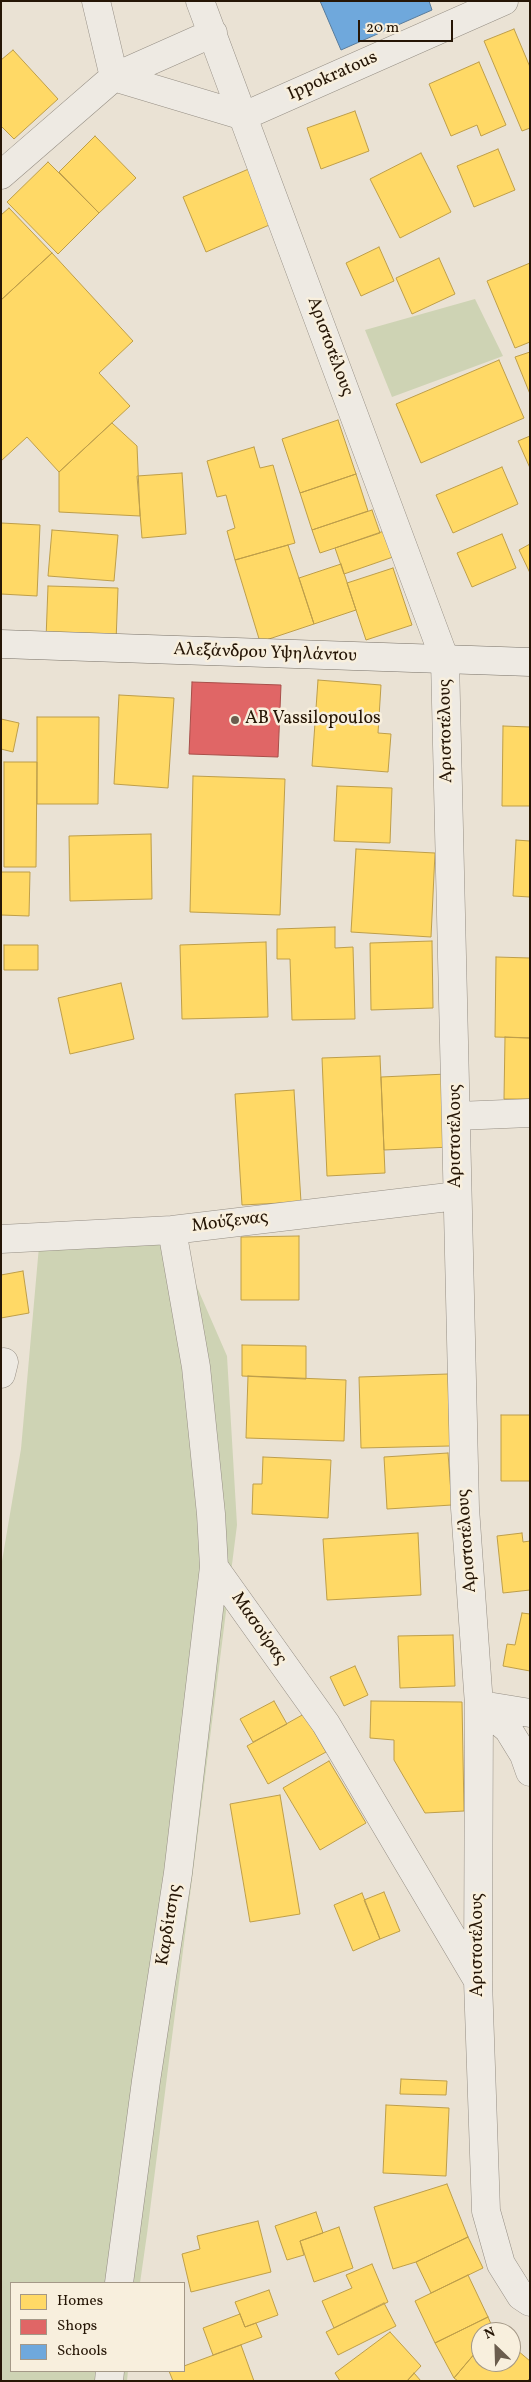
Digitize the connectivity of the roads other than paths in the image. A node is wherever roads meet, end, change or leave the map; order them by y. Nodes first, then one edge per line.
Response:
1 (96, 1) edge
2 (200, 1) edge
3 (504, 1) edge
4 (213, 33) junction
5 (114, 77) junction
6 (244, 116) junction
7 (1, 175) edge
8 (1, 644) edge
9 (446, 660) junction
10 (530, 662) edge
11 (530, 1113) edge
12 (457, 1116) junction
13 (457, 1196) junction
14 (172, 1230) junction
15 (1, 1239) edge
16 (214, 1567) junction
17 (479, 1705) junction
18 (530, 1713) edge
19 (530, 1772) edge
20 (478, 1981) junction
21 (120, 2282) edge
22 (526, 2299) edge

1 - 5 street
2 - 4 street, Αριστοτέλους
3 - 6 street, Ippokratous
4 - 5 street
4 - 6 street, Αριστοτέλους
5 - 6 street
5 - 7 street
6 - 9 street, Αριστοτέλους
8 - 9 street, Αλεξάνδρου Υψηλάντου
9 - 10 street, Αλεξάνδρου Υψηλάντου
9 - 12 street, Αριστοτέλους
11 - 12 street
12 - 13 street, Αριστοτέλους
13 - 14 street, Μούζενας
13 - 17 street, Αριστοτέλους
14 - 15 street, Μούζενας
14 - 16 street
16 - 20 street, Μασούρας
16 - 21 street, Καρδίτσης
17 - 18 street
17 - 19 street
17 - 20 street, Αριστοτέλους
20 - 22 street, Αριστοτέλους

